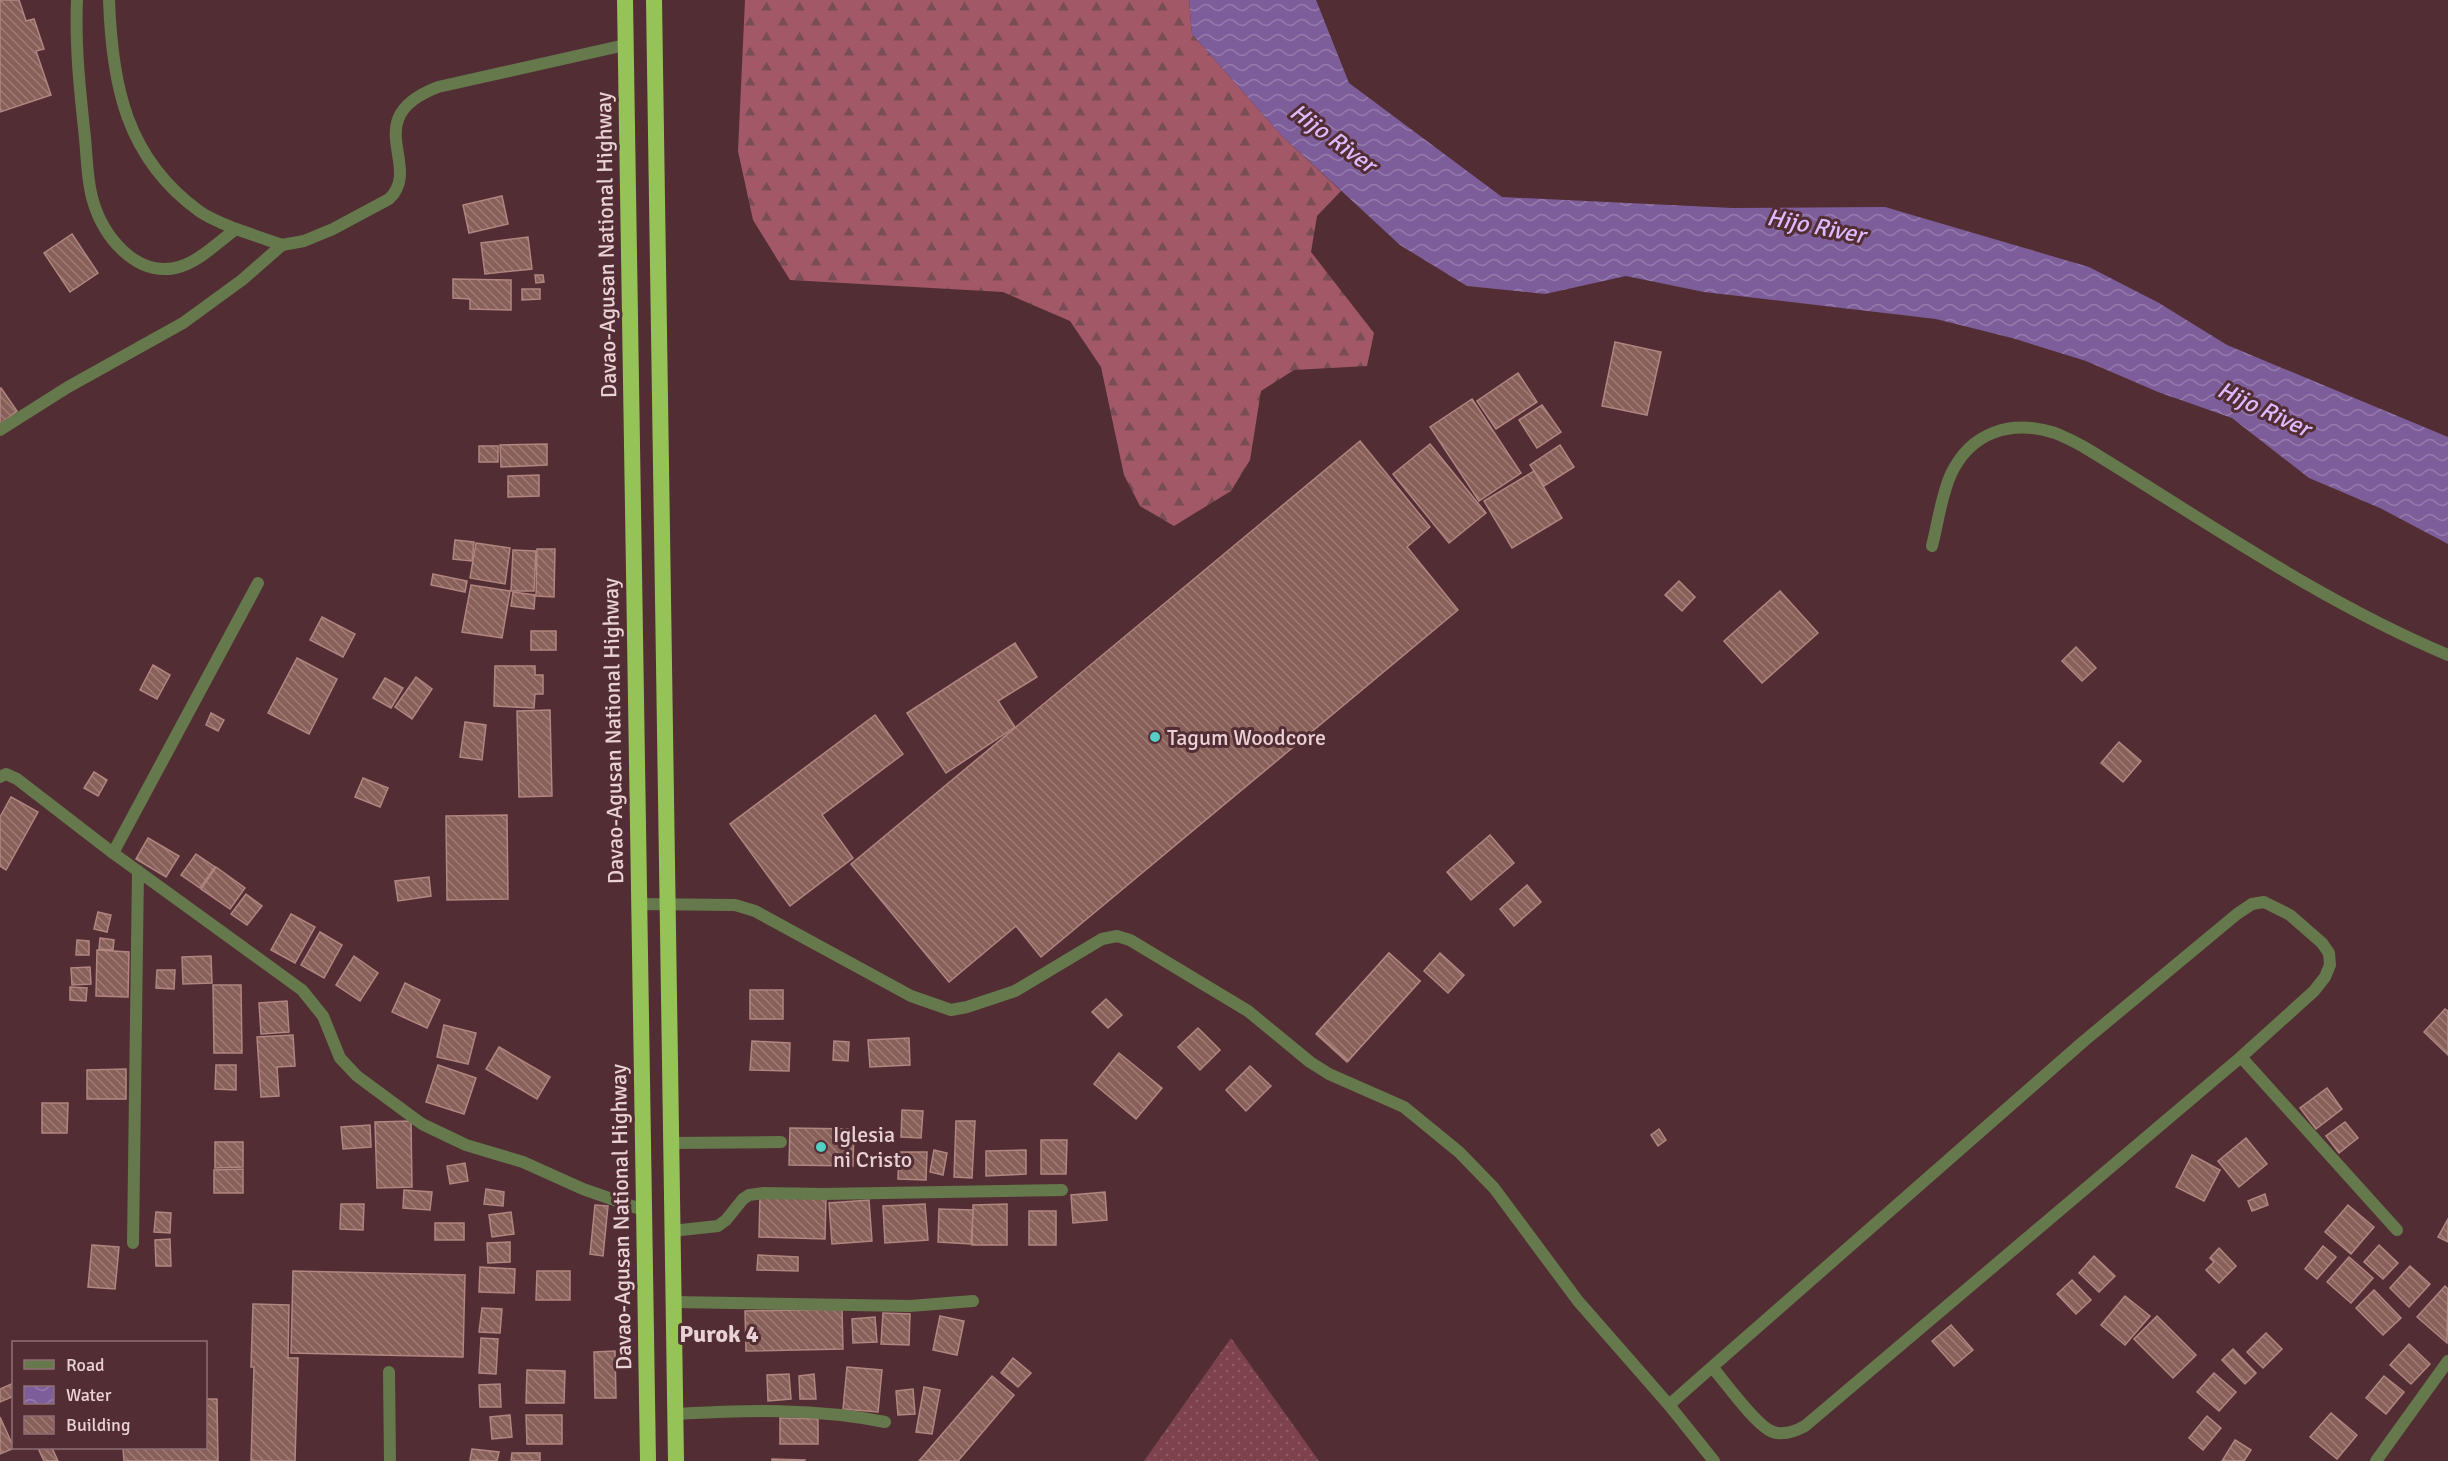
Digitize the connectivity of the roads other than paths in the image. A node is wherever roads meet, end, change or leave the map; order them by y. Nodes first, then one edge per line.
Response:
1 (77, 0) edge
2 (109, 0) edge
3 (625, 0) edge
4 (654, 0) edge
5 (625, 45) junction
6 (236, 230) junction
7 (282, 245) junction
8 (0, 429) edge
9 (1932, 546) dead end
10 (258, 583) dead end
11 (2448, 655) edge
12 (0, 777) edge
13 (113, 853) junction
14 (138, 871) junction
15 (667, 903) junction
16 (638, 904) junction
17 (2241, 1057) junction
18 (781, 1142) dead end
19 (671, 1143) junction
20 (1062, 1190) dead end
21 (643, 1210) junction
22 (2397, 1230) dead end
23 (672, 1231) junction
24 (133, 1243) dead end
25 (973, 1301) dead end
26 (674, 1302) junction
27 (2448, 1361) edge
28 (1712, 1367) junction
29 (389, 1372) dead end
30 (1669, 1405) junction
31 (676, 1414) junction
32 (885, 1422) dead end
33 (390, 1461) edge
34 (648, 1461) edge
35 (676, 1461) edge
36 (1714, 1461) edge
37 (2376, 1461) edge

1 - 6 street
2 - 6 street
3 - 5 highway, Davao-Agusan National Highway
4 - 15 highway
5 - 7 street
5 - 16 highway, Davao-Agusan National Highway
6 - 7 street
7 - 8 street
9 - 11 street
10 - 13 street
12 - 13 street
13 - 14 street
14 - 21 street
14 - 24 street
15 - 16 street
15 - 19 highway
15 - 30 street
16 - 21 highway, Davao-Agusan National Highway
17 - 22 street
17 - 28 street
17 - 28 street
18 - 19 street
19 - 23 highway
20 - 23 street
21 - 34 highway, Davao-Agusan National Highway
23 - 26 highway
25 - 26 street
26 - 31 highway
27 - 37 street
28 - 30 street
29 - 33 street
30 - 36 street
31 - 32 street
31 - 35 highway

